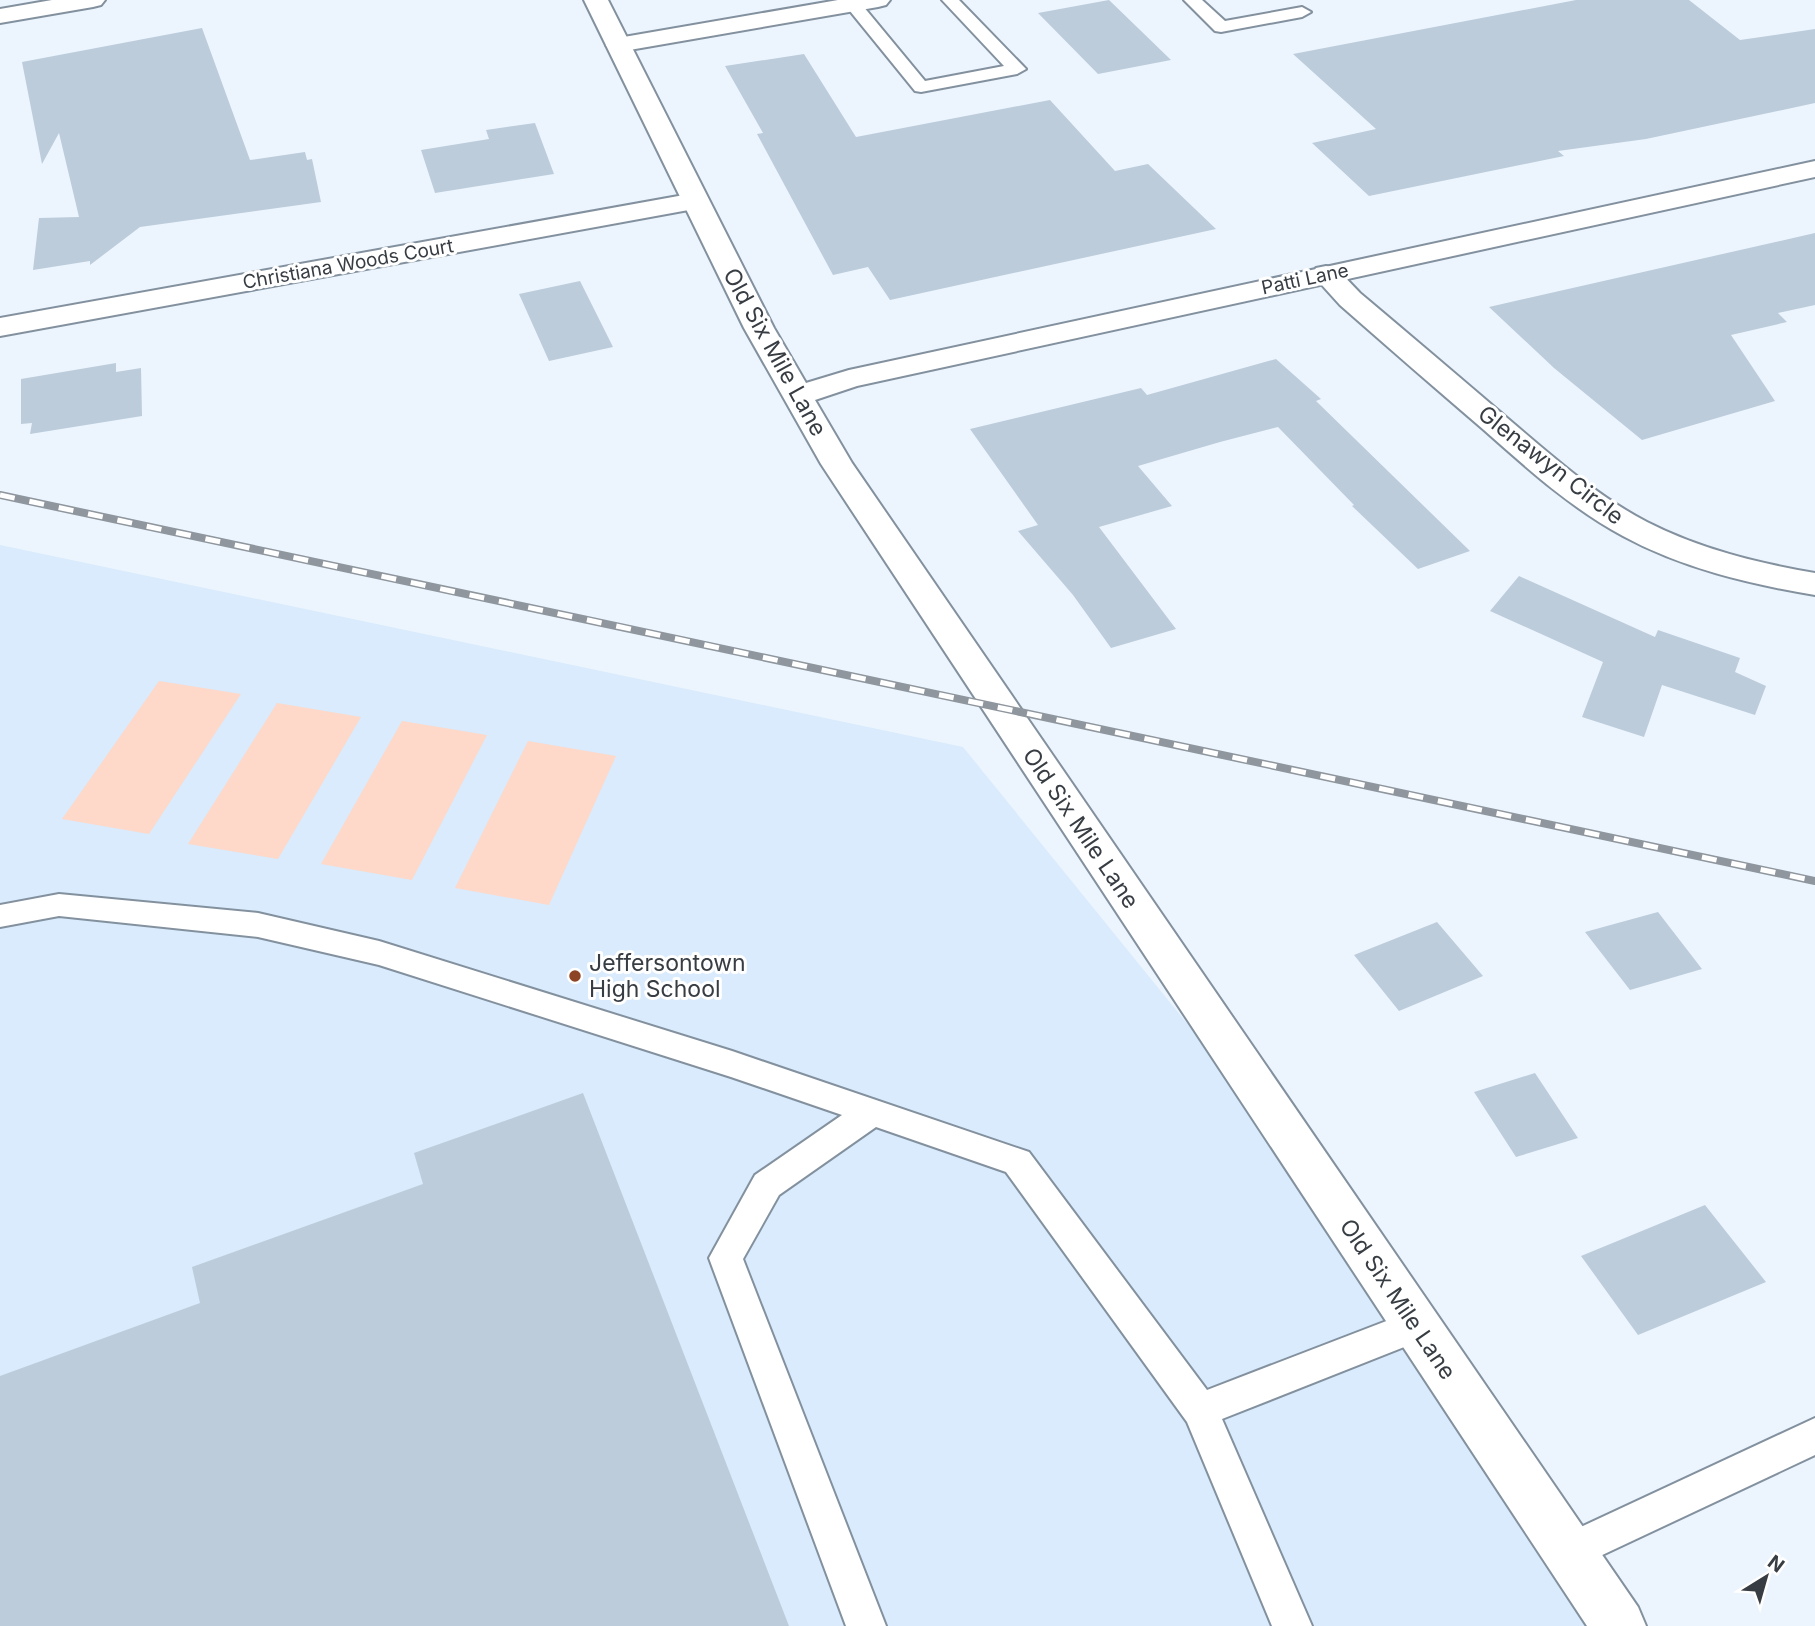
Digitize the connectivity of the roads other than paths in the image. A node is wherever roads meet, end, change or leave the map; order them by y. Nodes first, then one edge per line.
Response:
1 (93, 0) edge
2 (596, 0) edge
3 (878, 0) edge
4 (950, 0) edge
5 (1192, 0) edge
6 (1288, 0) edge
7 (851, 2) edge
8 (0, 16) edge
9 (618, 45) junction
10 (1815, 169) edge
11 (695, 201) junction
12 (1326, 274) junction
13 (0, 327) edge
14 (796, 396) junction
15 (1815, 584) edge
16 (0, 916) edge
17 (871, 1113) junction
18 (1415, 1326) junction
19 (1200, 1410) junction
20 (1815, 1436) edge
21 (1568, 1552) junction
22 (866, 1626) edge
23 (1292, 1626) edge
24 (1619, 1626) edge

1 - 8 street
2 - 9 street, Old Six Mile Lane
3 - 7 street
4 - 7 lane
5 - 6 lane
7 - 9 street
9 - 11 street, Old Six Mile Lane
10 - 12 street, Patti Lane
11 - 13 street, Christiana Woods Court
11 - 14 street, Old Six Mile Lane
12 - 14 street, Patti Lane
12 - 15 street, Glenawyn Circle
14 - 18 street, Old Six Mile Lane
16 - 17 lane
17 - 19 lane
17 - 22 lane
18 - 19 lane
18 - 21 street, Old Six Mile Lane
19 - 23 lane
20 - 21 lane
21 - 24 street, Old Six Mile Lane

